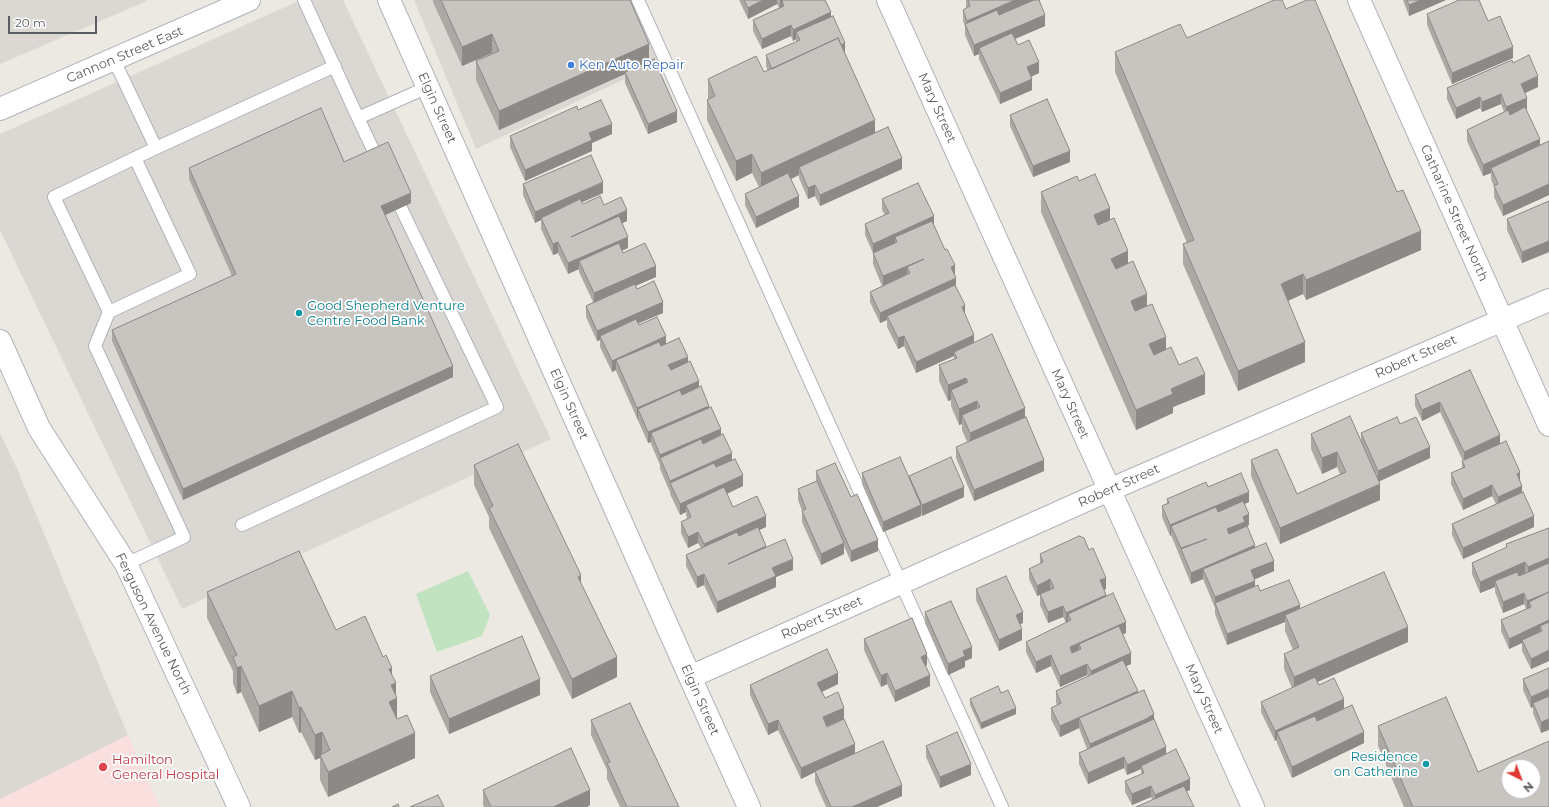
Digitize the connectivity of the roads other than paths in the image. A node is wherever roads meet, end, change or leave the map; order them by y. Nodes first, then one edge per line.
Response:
1 (249, 0) edge
2 (304, 0) edge
3 (389, 0) edge
4 (638, 0) edge
5 (888, 0) edge
6 (1359, 0) edge
7 (114, 60) junction
8 (334, 66) junction
9 (428, 87) junction
10 (0, 109) edge
11 (358, 118) junction
12 (156, 148) junction
13 (135, 158) junction
14 (377, 158) edge
15 (401, 208) edge
16 (1549, 300) edge
17 (109, 312) junction
18 (1502, 320) junction
19 (0, 341) edge
20 (1549, 426) edge
21 (1109, 490) junction
22 (242, 525) dead end
23 (126, 564) junction
24 (901, 583) junction
25 (690, 677) junction
26 (238, 807) edge
27 (749, 807) edge
28 (1002, 807) edge
29 (1253, 807) edge

1 - 7 street, Cannon Street East
2 - 8 lane
3 - 9 street, Elgin Street
4 - 24 lane
5 - 21 street, Mary Street
6 - 18 street, Catharine Street North
7 - 10 street, Cannon Street East
7 - 12 lane
8 - 11 lane
8 - 12 lane
9 - 11 lane
9 - 25 street, Elgin Street
11 - 14 lane
12 - 13 lane
13 - 17 lane
13 - 17 lane
15 - 22 lane
16 - 18 street, Robert Street
17 - 23 lane
18 - 20 street, Catharine Street North
18 - 21 street, Robert Street
19 - 23 street, Ferguson Avenue North
21 - 24 street, Robert Street
21 - 29 street, Mary Street
23 - 26 street, Ferguson Avenue North
24 - 25 street, Robert Street
24 - 28 lane
25 - 27 street, Elgin Street

